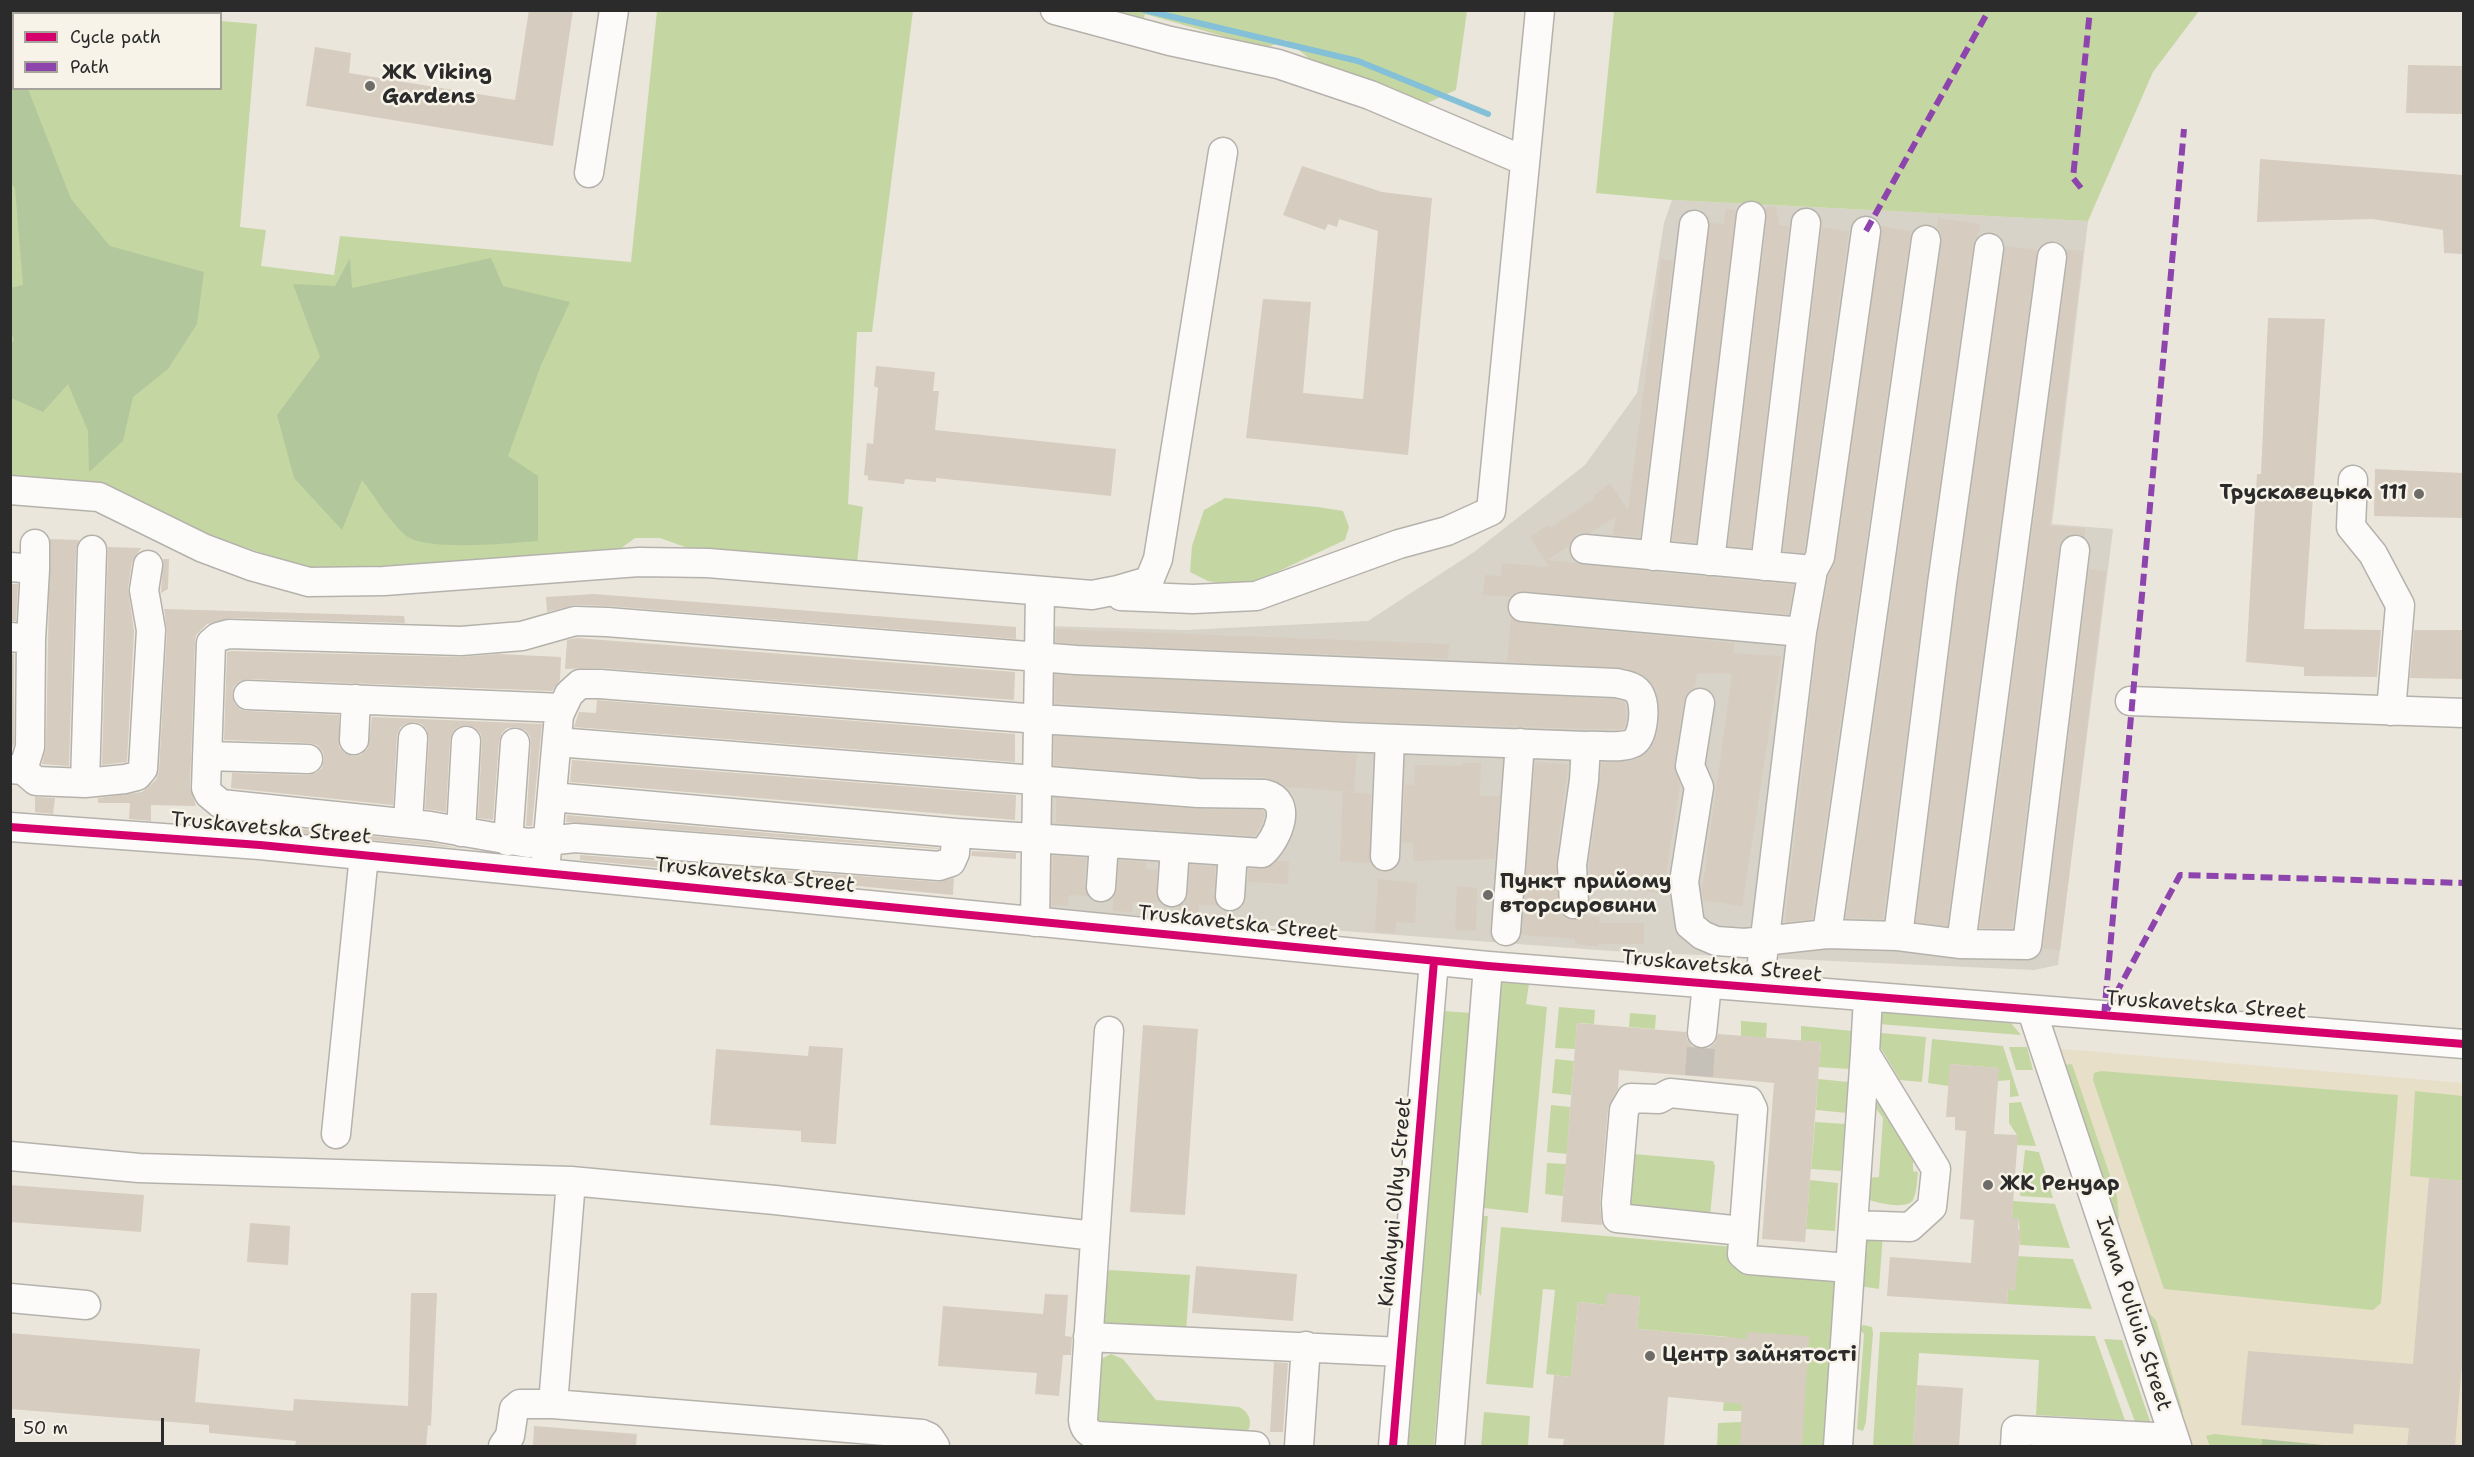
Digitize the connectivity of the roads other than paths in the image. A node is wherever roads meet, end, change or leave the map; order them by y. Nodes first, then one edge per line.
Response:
1 (614, 10) edge
2 (1055, 10) edge
3 (1540, 10) edge
4 (1222, 152) dead end
5 (1525, 161) junction
6 (589, 172) dead end
7 (1751, 216) dead end
8 (1806, 223) dead end
9 (1694, 225) dead end
10 (1866, 231) dead end
11 (1926, 240) dead end
12 (1989, 249) dead end
13 (2052, 257) dead end
14 (2353, 480) dead end
15 (10, 490) edge
16 (1585, 549) dead end
17 (92, 550) dead end
18 (2075, 550) dead end
19 (1654, 556) junction
20 (27, 560) edge
21 (1710, 561) junction
22 (148, 565) dead end
23 (1765, 566) junction
24 (1814, 570) junction
25 (1040, 591) junction
26 (1092, 595) junction
27 (1523, 607) dead end
28 (1803, 632) junction
29 (21, 638) edge
30 (1039, 657) junction
31 (248, 695) dead end
32 (356, 699) junction
33 (2130, 701) dead end
34 (1700, 703) dead end
35 (562, 708) junction
36 (2391, 711) junction
37 (2463, 713) edge
38 (1038, 719) junction
39 (413, 738) dead end
40 (1390, 739) junction
41 (354, 740) dead end
42 (466, 741) dead end
43 (557, 742) junction
44 (515, 743) dead end
45 (1520, 743) junction
46 (1586, 746) junction
47 (207, 756) junction
48 (308, 759) dead end
49 (17, 770) edge
50 (1037, 780) junction
51 (85, 783) junction
52 (552, 797) junction
53 (408, 823) junction
54 (10, 827) edge
55 (461, 832) junction
56 (956, 833) junction
57 (1036, 838) junction
58 (508, 841) junction
59 (548, 841) junction
60 (1104, 843) junction
61 (1175, 848) junction
62 (1233, 852) junction
63 (364, 855) junction
64 (1385, 856) dead end
65 (545, 873) junction
66 (1101, 887) dead end
67 (1172, 892) dead end
68 (1230, 896) dead end
69 (1574, 904) dead end
70 (1035, 922) junction
71 (1506, 931) dead end
72 (1827, 934) junction
73 (1898, 936) junction
74 (1764, 940) junction
75 (1961, 944) junction
76 (1434, 961) junction
77 (1488, 966) junction
78 (1707, 984) junction
79 (1759, 987) junction
80 (1868, 997) junction
81 (2032, 1011) junction
82 (1109, 1031) dead end
83 (1702, 1033) tunnel mouth
84 (2463, 1044) edge
85 (1865, 1053) junction
86 (336, 1134) dead end
87 (10, 1156) edge
88 (571, 1181) junction
89 (1853, 1225) junction
90 (1742, 1231) junction
91 (1095, 1236) junction
92 (1849, 1268) junction
93 (10, 1298) edge
94 (86, 1305) dead end
95 (1088, 1337) junction
96 (1306, 1346) junction
97 (1401, 1352) junction
98 (553, 1404) junction
99 (2176, 1442) edge
100 (503, 1446) edge
101 (935, 1446) edge
102 (1255, 1446) edge
103 (1299, 1446) edge
104 (1393, 1446) edge
105 (1450, 1446) edge
106 (1838, 1446) edge
107 (2015, 1446) edge

1 - 6 street
2 - 5 street
3 - 5 street
4 - 26 street
5 - 26 street
7 - 21 street
8 - 23 street
9 - 19 street
10 - 24 street
11 - 72 street
12 - 73 street
13 - 75 street
14 - 36 street
15 - 25 street
16 - 19 street
17 - 51 street
18 - 75 street
19 - 21 street
20 - 29 street
21 - 23 street
22 - 51 street
23 - 24 street
24 - 28 street
25 - 26 street
25 - 30 street
27 - 28 street
28 - 74 street
29 - 49 street
30 - 38 street
30 - 46 street
30 - 47 street
31 - 32 street
32 - 35 street
32 - 41 street
33 - 36 street
34 - 74 street
35 - 38 street
35 - 43 street
36 - 37 street
38 - 40 street
38 - 50 street
39 - 53 street
40 - 45 street
40 - 64 street
42 - 55 street
43 - 50 street
43 - 52 street
44 - 58 street
45 - 46 street
45 - 71 street
46 - 69 street
47 - 48 street
47 - 53 street
49 - 51 street
50 - 57 street
50 - 62 street
52 - 56 street
52 - 59 street
53 - 55 street
54 - 63 street, Truskavetska Street
55 - 58 street
56 - 57 street
56 - 59 street
57 - 60 street
57 - 70 street
58 - 59 street
59 - 65 street
60 - 61 street
60 - 66 street
61 - 62 street
61 - 67 street
62 - 68 street
63 - 65 street, Truskavetska Street
63 - 86 street
65 - 70 street, Truskavetska Street
70 - 76 street, Truskavetska Street
72 - 73 street
72 - 74 street
73 - 75 street
74 - 79 street
76 - 77 street, Truskavetska Street
76 - 97 street, Kniahyni Olhy Street
77 - 78 street, Truskavetska Street
77 - 105 street
78 - 79 street, Truskavetska Street
78 - 83 street
79 - 80 street, Truskavetska Street
80 - 81 street, Truskavetska Street
80 - 85 street
81 - 84 street, Truskavetska Street
81 - 99 street, Ivana Puliuia Street
82 - 91 street
85 - 89 street
85 - 89 street
87 - 88 street
88 - 91 street
88 - 98 street
89 - 92 street
90 - 90 street
90 - 92 street
91 - 95 street
92 - 106 street
93 - 94 street
95 - 96 street
95 - 102 street
96 - 97 street
96 - 103 street
97 - 104 street, Kniahyni Olhy Street
98 - 100 street
98 - 101 street
99 - 107 street

